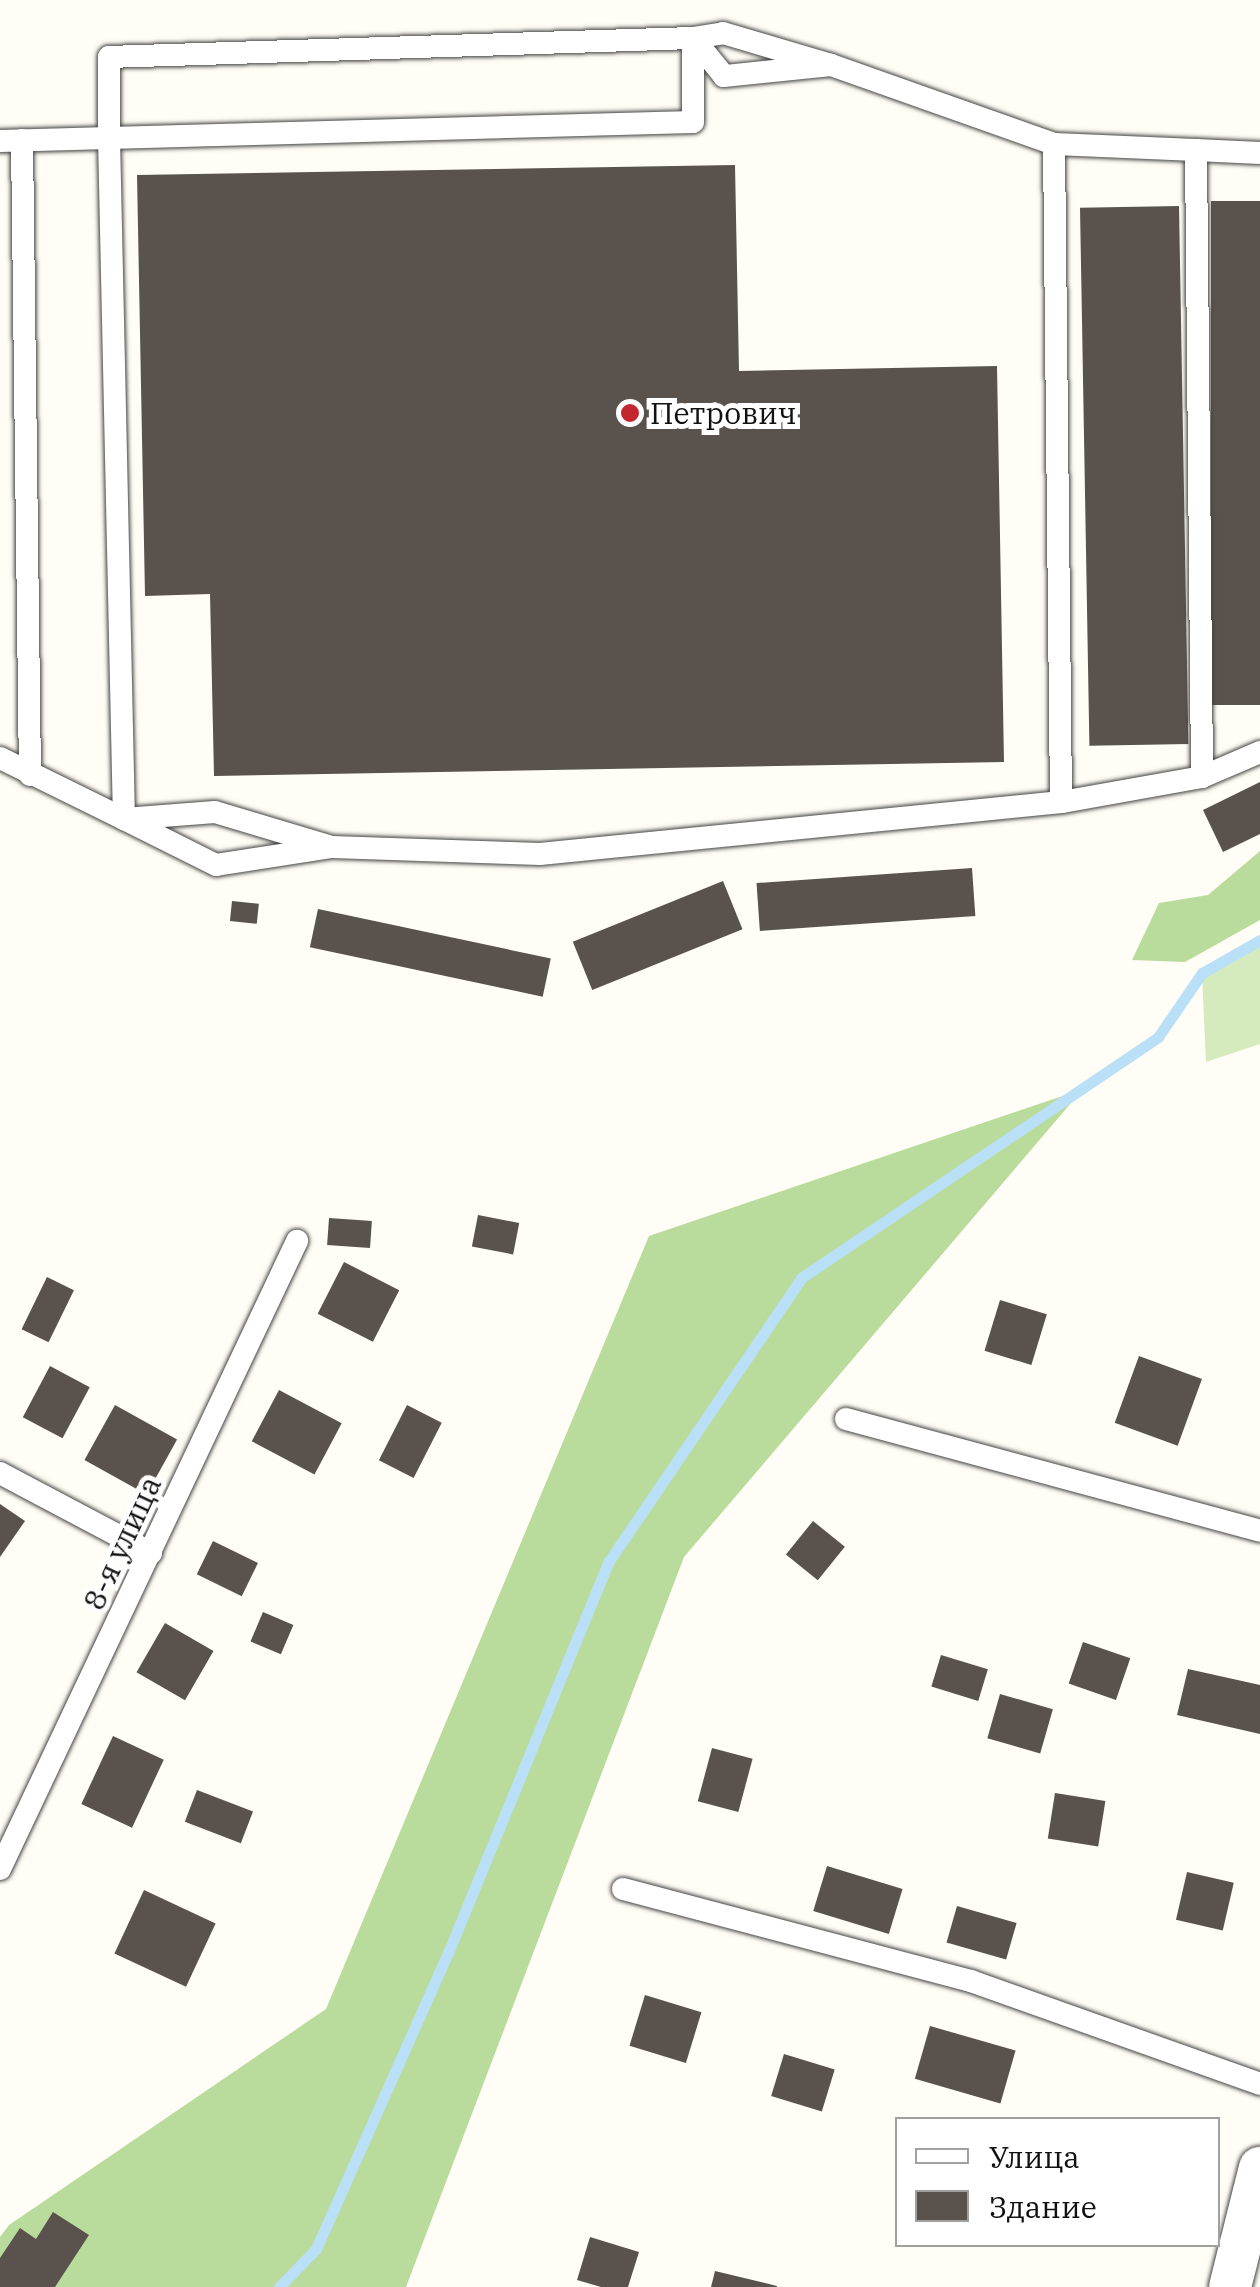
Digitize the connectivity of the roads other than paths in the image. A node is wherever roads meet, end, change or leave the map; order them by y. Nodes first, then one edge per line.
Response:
1 (693, 38) junction
2 (831, 65) junction
3 (108, 138) junction
4 (11, 141) edge
5 (1054, 144) junction
6 (1196, 150) junction
7 (1260, 153) edge
8 (1260, 752) edge
9 (0, 758) edge
10 (30, 775) junction
11 (1202, 777) junction
12 (1061, 802) junction
13 (124, 820) junction
14 (332, 847) junction
15 (298, 1241) dead end
16 (846, 1419) dead end
17 (0, 1473) edge
18 (1260, 1532) edge
19 (151, 1553) junction
20 (1, 1863) edge
21 (623, 1889) dead end
22 (1260, 2084) edge
23 (1260, 2168) edge
24 (1230, 2287) edge

1 - 2 lane
1 - 2 lane
1 - 3 lane
1 - 3 lane
2 - 5 lane
3 - 4 lane
3 - 13 lane
4 - 10 lane
5 - 6 lane
5 - 12 lane
6 - 7 lane
6 - 11 lane
8 - 11 lane
9 - 10 lane
10 - 13 lane
11 - 12 lane
12 - 14 lane
13 - 14 lane
13 - 14 lane
15 - 19 lane, 8-я улица
16 - 18 lane
17 - 19 lane
19 - 20 lane, 8-я улица
21 - 22 lane
23 - 24 street

